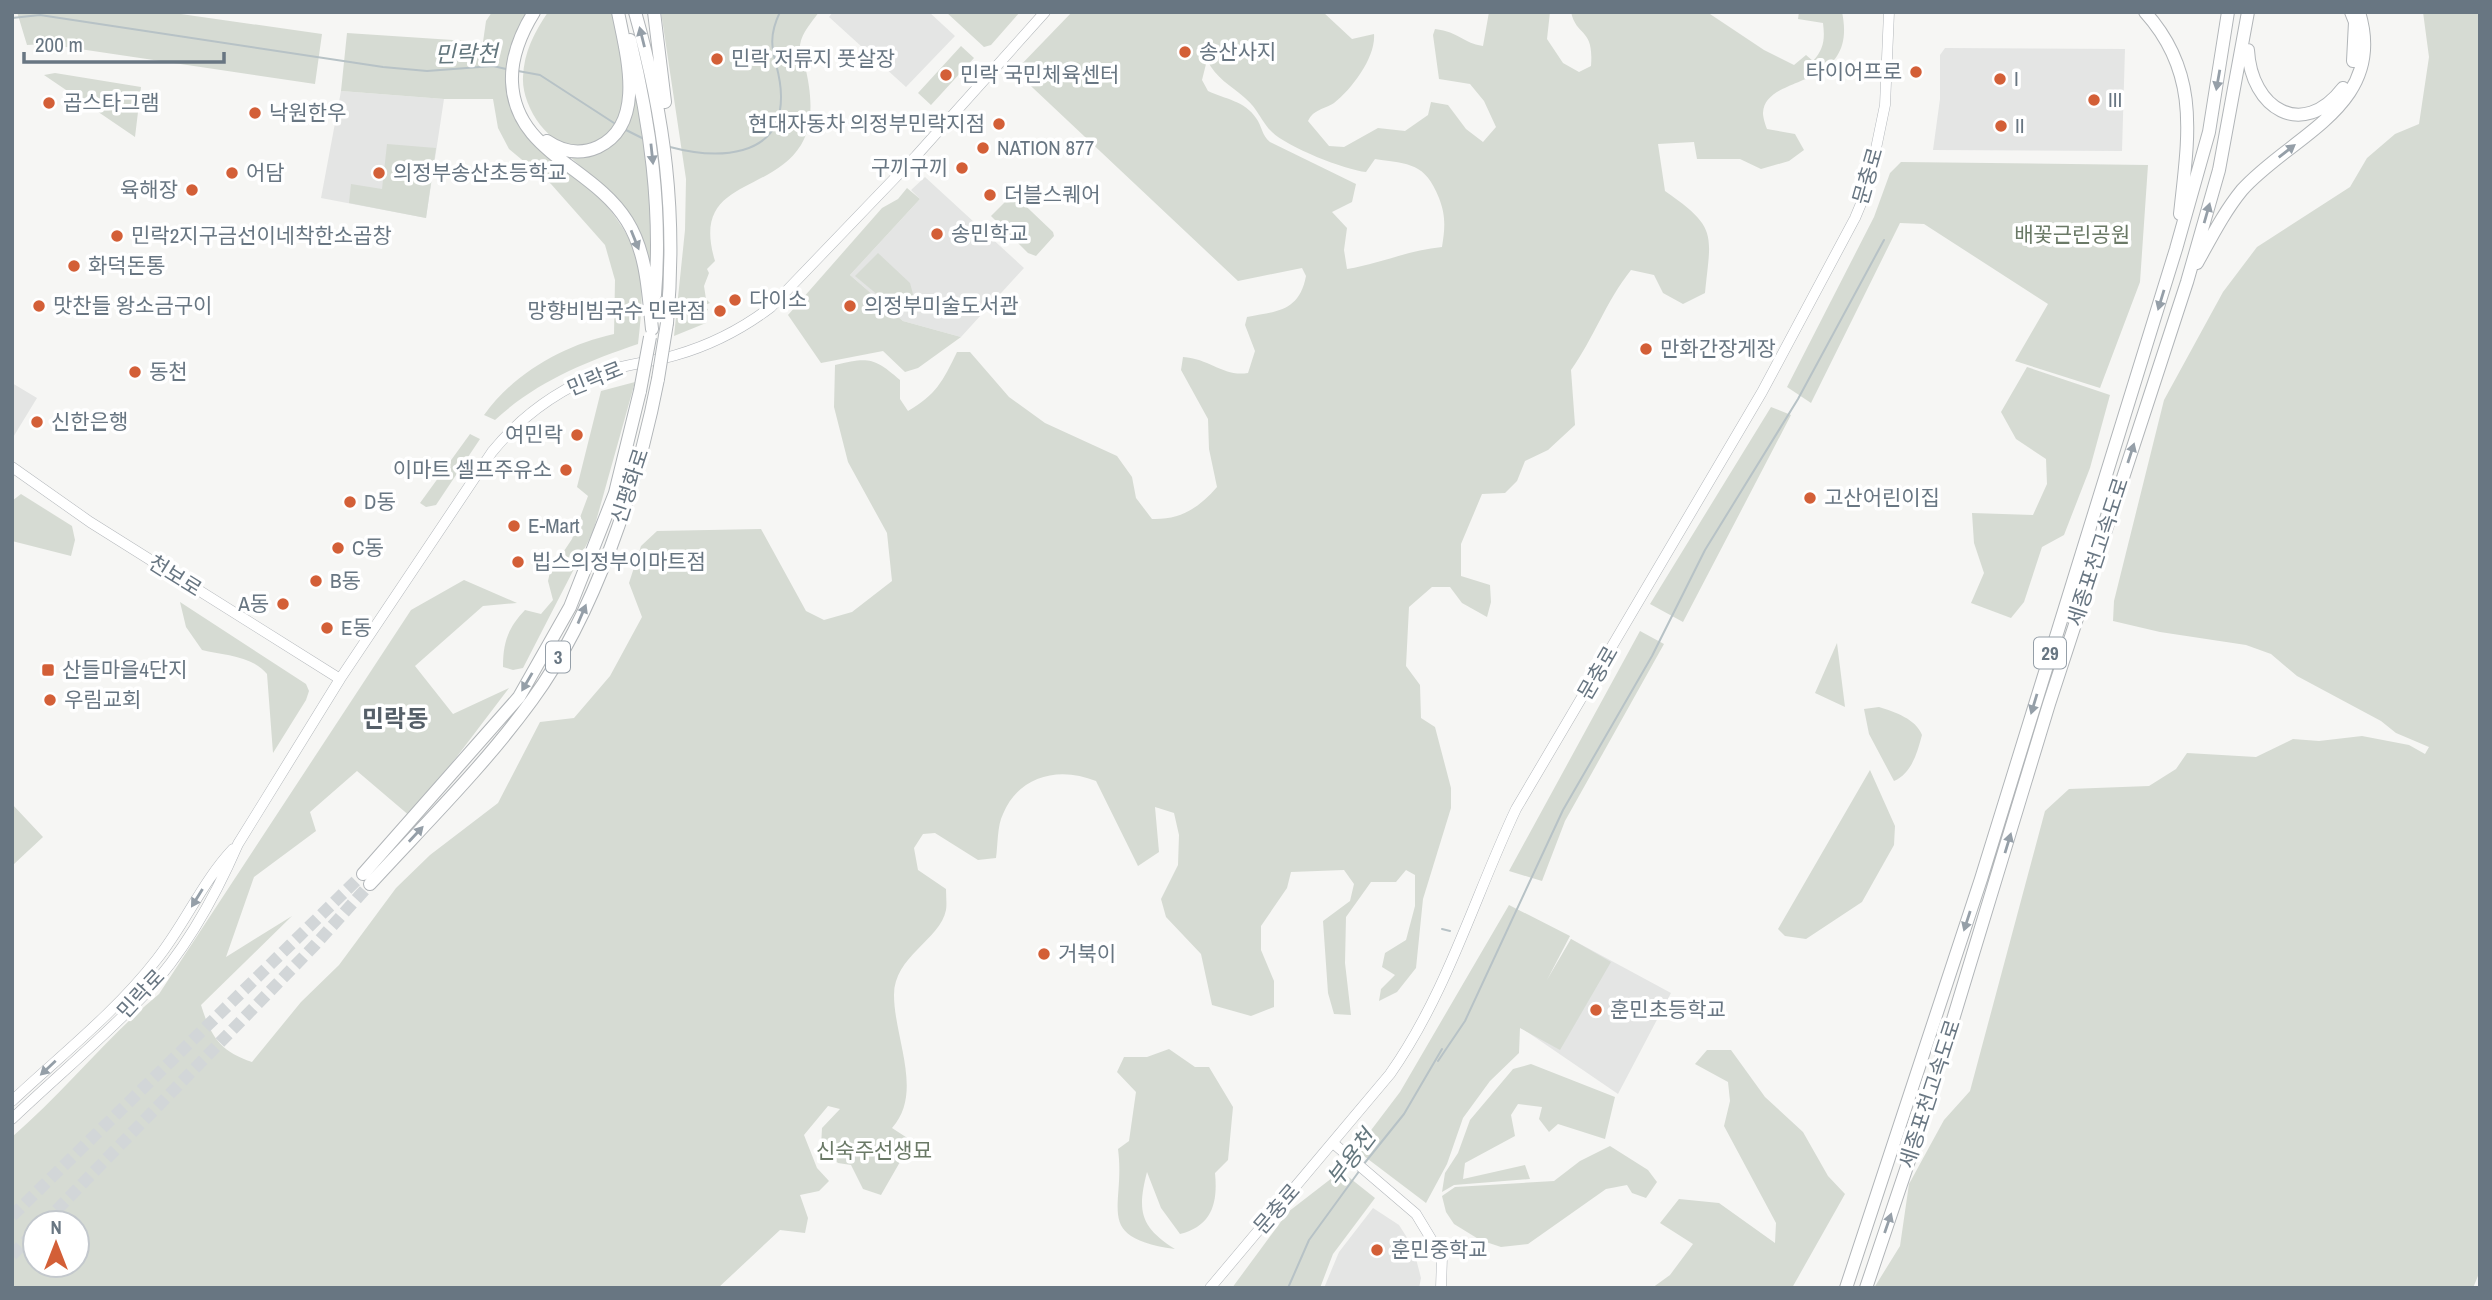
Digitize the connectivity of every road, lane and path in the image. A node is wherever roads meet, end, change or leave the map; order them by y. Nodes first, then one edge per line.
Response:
1 (534, 12) edge
2 (541, 12) edge
3 (620, 12) edge
4 (635, 12) edge
5 (654, 12) edge
6 (1045, 12) edge
7 (1889, 12) edge
8 (2145, 12) edge
9 (2228, 12) edge
10 (2248, 12) edge
11 (2351, 12) edge
12 (2359, 12) edge
13 (2247, 28) junction
14 (518, 52) junction
15 (515, 93) junction
16 (657, 110) junction
17 (2176, 249) junction
18 (2187, 282) junction
19 (651, 333) junction
20 (12, 467) edge
21 (340, 679) junction
22 (238, 844) junction
23 (12, 1101) edge
24 (12, 1119) edge
25 (1333, 1143) junction
26 (1210, 1288) edge
27 (1440, 1288) edge
28 (1846, 1288) edge
29 (1866, 1288) edge

1 - 14 highway
2 - 14 highway
3 - 15 highway
3 - 16 highway, 신평화로 / 3
16 -> 4 highway, 신평화로 / 3
5 - 16 highway
6 - 21 main road, 민락로
7 - 25 main road, 문충로
8 - 17 highway
9 -> 17 highway, 세종포천고속도로 / 29
10 - 13 highway, 세종포천고속도로 / 29
11 - 13 highway
18 -> 12 highway
18 -> 13 highway, 세종포천고속도로 / 29
14 - 15 highway
15 -> 19 highway
16 -> 19 highway, 신평화로 / 3
19 -> 16 highway, 신평화로 / 3, bridge
17 -> 28 highway, 세종포천고속도로 / 29
29 -> 18 highway, 세종포천고속도로 / 29
20 - 21 main road, 천보로
21 - 22 main road, 민락로
22 -> 23 main road, 민락로
22 - 24 main road, 민락로
25 - 26 main road, 문충로
25 - 27 main road

